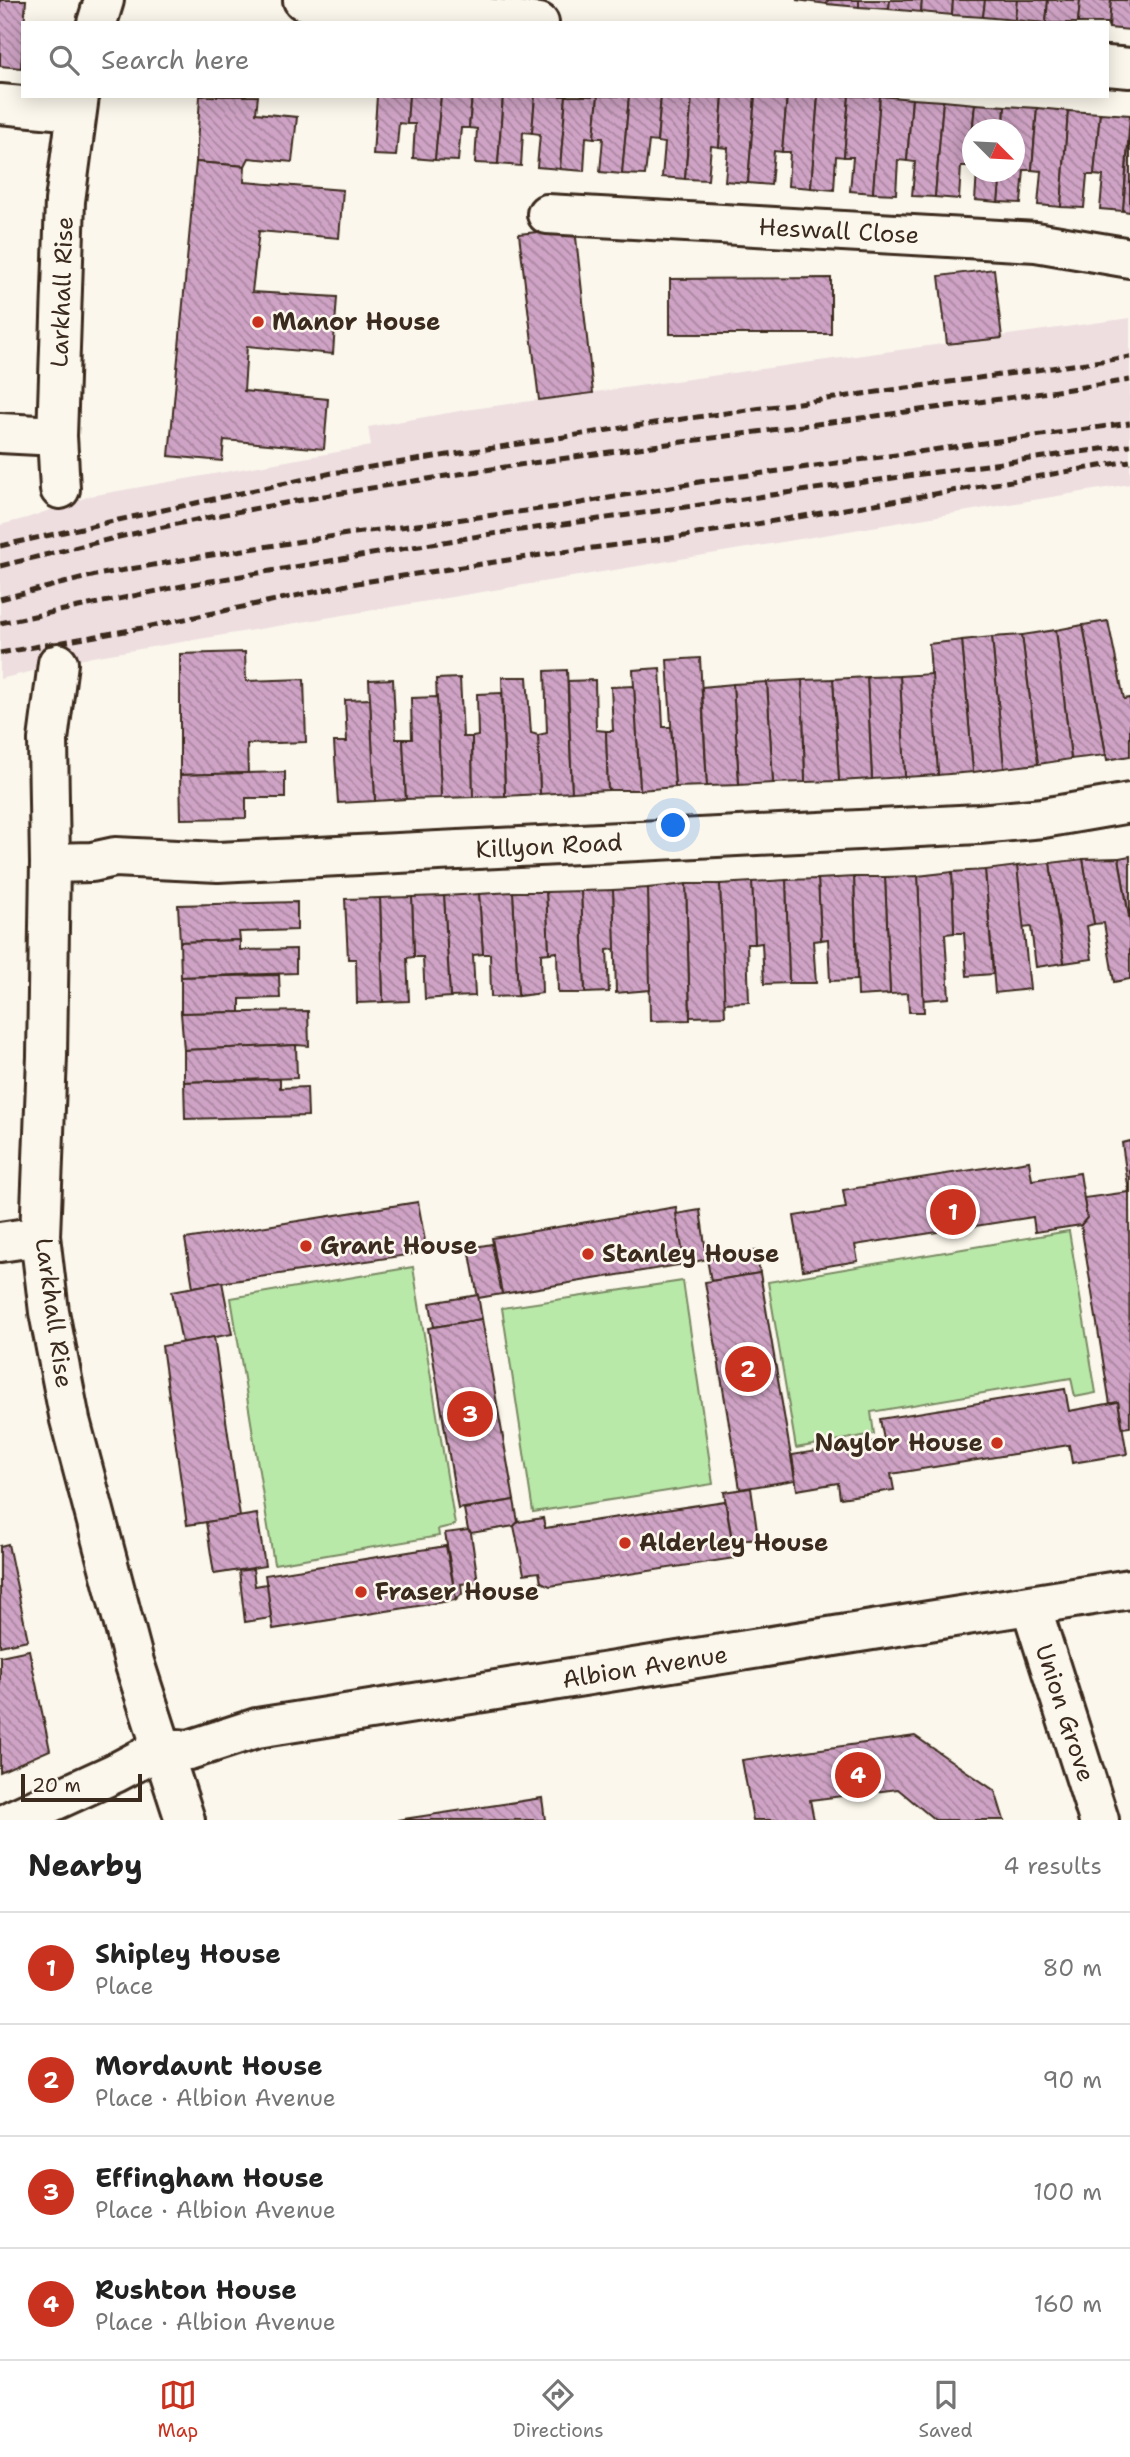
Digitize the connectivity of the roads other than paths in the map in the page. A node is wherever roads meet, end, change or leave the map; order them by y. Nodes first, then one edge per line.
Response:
1 (104, 0) edge
2 (303, 0) edge
3 (98, 21) edge
4 (518, 21) edge
5 (1109, 66) edge
6 (1130, 68) edge
7 (0, 104) edge
8 (78, 104) edge
9 (547, 214) dead end
10 (1130, 258) edge
11 (0, 433) edge
12 (57, 436) junction
13 (60, 489) dead end
14 (58, 663) dead end
15 (1130, 803) edge
16 (50, 863) junction
17 (40, 1236) junction
18 (0, 1242) edge
19 (1130, 1589) edge
20 (1031, 1606) junction
21 (162, 1748) junction
22 (12, 1820) edge
23 (185, 1820) edge
24 (1099, 1820) edge

1 - 3 street
2 - 4 street
5 - 6 street
7 - 8 street
8 - 12 street, Larkhall Rise
9 - 10 street, Heswall Close
11 - 12 street
12 - 13 street, Larkhall Rise
14 - 16 street, Larkhall Rise
15 - 16 street, Killyon Road
16 - 17 street, Larkhall Rise
17 - 18 street
17 - 21 street, Larkhall Rise
19 - 20 street, Albion Avenue
20 - 21 street, Albion Avenue
20 - 24 street, Union Grove
21 - 22 street
21 - 23 street, Larkhall Rise

